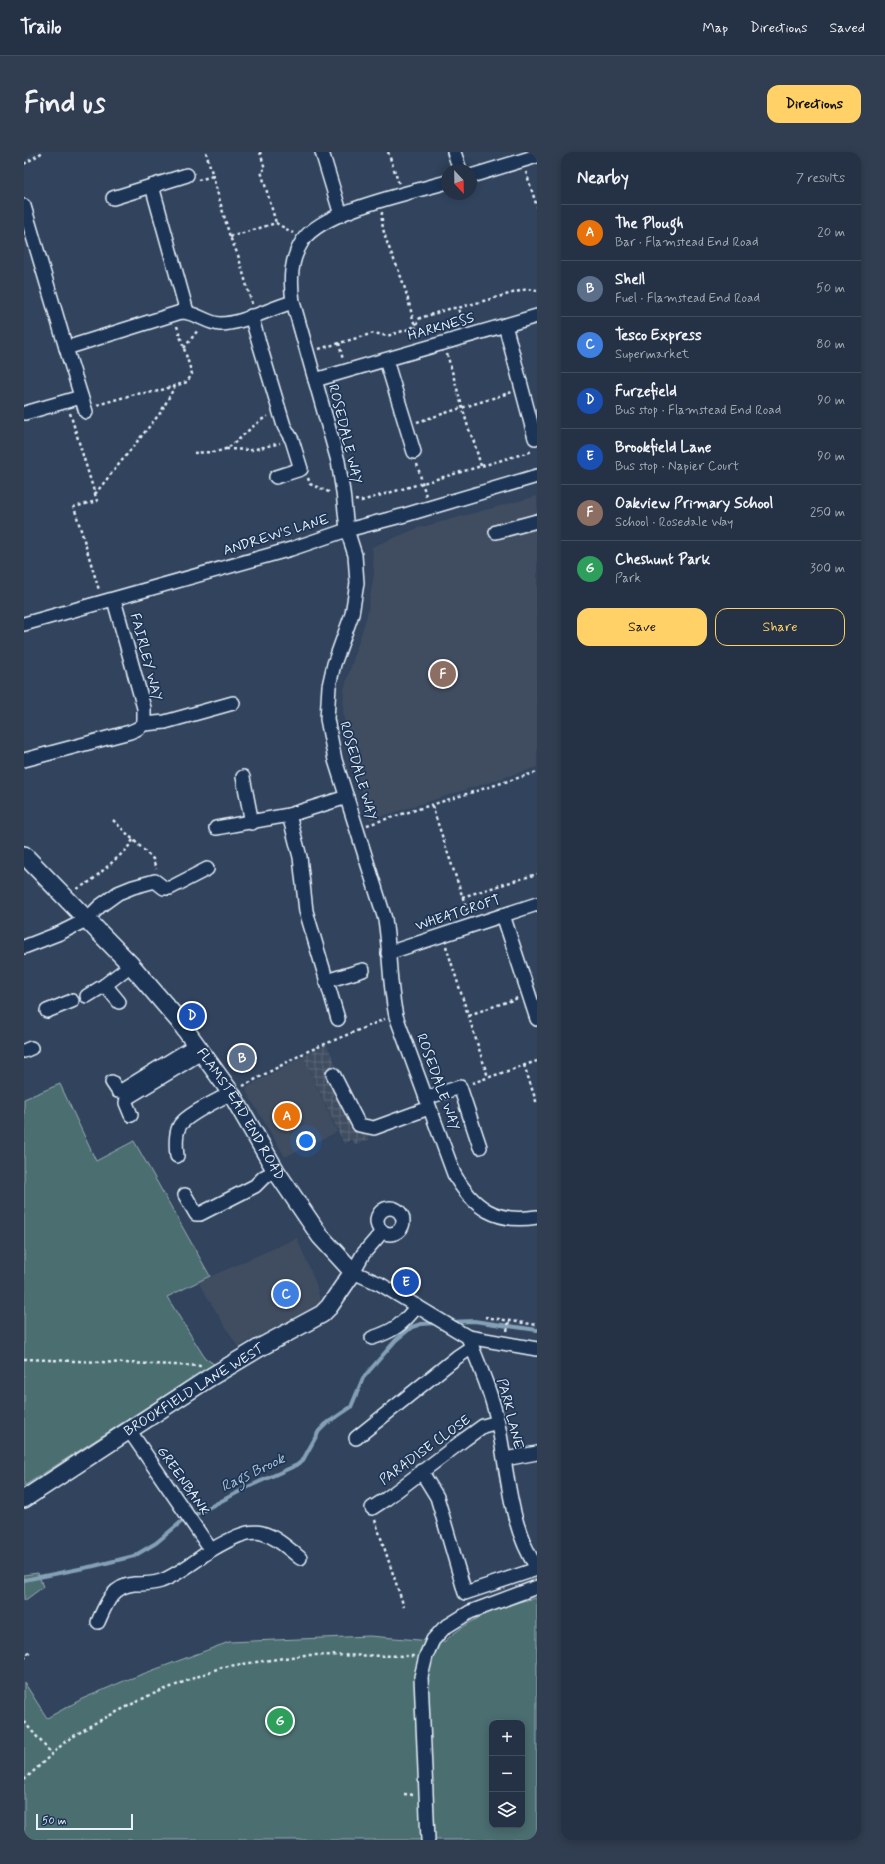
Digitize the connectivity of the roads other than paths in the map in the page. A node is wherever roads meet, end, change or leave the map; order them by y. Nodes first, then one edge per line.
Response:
1 (322, 152) edge
2 (454, 152) edge
3 (537, 156) edge
4 (458, 164) edge
5 (477, 174) edge
6 (187, 175) dead end
7 (441, 184) edge
8 (152, 186) junction
9 (113, 198) dead end
10 (24, 206) edge
11 (341, 215) junction
12 (293, 302) junction
13 (180, 313) junction
14 (253, 315) junction
15 (537, 316) edge
16 (505, 325) junction
17 (66, 348) junction
18 (386, 360) junction
19 (315, 380) junction
20 (25, 413) dead end
21 (536, 444) edge
22 (414, 452) road end
23 (537, 476) edge
24 (276, 477) dead end
25 (537, 521) edge
26 (347, 530) junction
27 (496, 532) dead end
28 (108, 601) junction
29 (24, 624) edge
30 (233, 703) dead end
31 (144, 724) junction
32 (24, 760) edge
33 (243, 777) dead end
34 (348, 797) junction
35 (289, 815) junction
36 (252, 823) junction
37 (216, 828) dead end
38 (24, 855) edge
39 (207, 869) dead end
40 (537, 904) edge
41 (503, 915) junction
42 (86, 920) junction
43 (24, 947) edge
44 (388, 953) junction
45 (131, 965) junction
46 (363, 970) dead end
47 (326, 981) junction
48 (105, 985) junction
49 (87, 996) dead end
50 (72, 1001) dead end
51 (119, 1002) dead end
52 (47, 1011) dead end
53 (338, 1019) dead end
54 (536, 1019) edge
55 (200, 1048) junction
56 (333, 1074) dead end
57 (112, 1082) dead end
58 (231, 1094) junction
59 (427, 1103) junction
60 (131, 1114) dead end
61 (480, 1147) dead end
62 (177, 1156) dead end
63 (276, 1170) junction
64 (185, 1195) dead end
65 (537, 1217) edge
66 (382, 1232) dead end
67 (353, 1272) junction
68 (417, 1306) junction
69 (372, 1338) dead end
70 (466, 1338) junction
71 (537, 1349) edge
72 (498, 1422) junction
73 (129, 1430) junction
74 (356, 1438) dead end
75 (537, 1453) edge
76 (505, 1459) junction
77 (421, 1471) junction
78 (24, 1499) edge
79 (372, 1508) road end
80 (211, 1550) junction
81 (300, 1558) dead end
82 (537, 1569) edge
83 (537, 1587) edge
84 (98, 1622) dead end
85 (428, 1840) edge

1 - 11 street
2 - 4 street
3 - 5 street
6 - 8 street
7 - 11 street, ROSEDALE WAY
8 - 9 street
8 - 13 street
10 - 17 street
11 - 12 street, ROSEDALE WAY
12 - 14 street
12 - 19 street, ROSEDALE WAY
13 - 14 street
13 - 17 street
14 - 24 street
15 - 16 street, HARKNESS
16 - 18 street, HARKNESS
16 - 21 street
17 - 20 street
18 - 19 street, HARKNESS
18 - 22 street
19 - 26 street, ROSEDALE WAY
23 - 26 street, ANDREW'S LANE
25 - 27 street
26 - 28 street, ANDREW'S LANE
26 - 34 street, ROSEDALE WAY
28 - 29 street, ANDREW'S LANE
28 - 31 street, FAIRLEY WAY
30 - 31 street, FAIRLEY WAY
31 - 32 street, FAIRLEY WAY
33 - 36 street
34 - 35 street
34 - 44 street, ROSEDALE WAY
35 - 36 street
35 - 47 street
36 - 37 street
38 - 42 main road, FLAMSTEAD END ROAD
39 - 42 street
40 - 41 street, WHEATCROFT
41 - 44 street, WHEATCROFT
41 - 54 street
42 - 43 street
42 - 45 main road, FLAMSTEAD END ROAD
44 - 59 street, ROSEDALE WAY
45 - 48 street
45 - 55 main road, FLAMSTEAD END ROAD
46 - 47 street
47 - 53 street
48 - 49 street
48 - 51 street
50 - 52 street
55 - 57 street
55 - 58 main road, FLAMSTEAD END ROAD
55 - 60 street
56 - 59 street
58 - 62 street
58 - 63 main road, FLAMSTEAD END ROAD
59 - 61 street
59 - 65 street, ROSEDALE WAY
63 - 64 street
63 - 67 main road, FLAMSTEAD END ROAD
66 - 67 street
67 - 68 street
67 - 73 main road, BROOKFIELD LANE WEST
68 - 69 street
68 - 70 street
70 - 71 street
70 - 72 street, PARK LANE
70 - 74 street
72 - 76 street, PARK LANE
72 - 77 street, PARADISE CLOSE
73 - 78 main road, BROOKFIELD LANE WEST
73 - 80 street, GREENBANK
75 - 76 street
76 - 82 street, PARK LANE
77 - 79 street, PARADISE CLOSE
77 - 82 street
80 - 81 street
80 - 84 street
83 - 85 street

